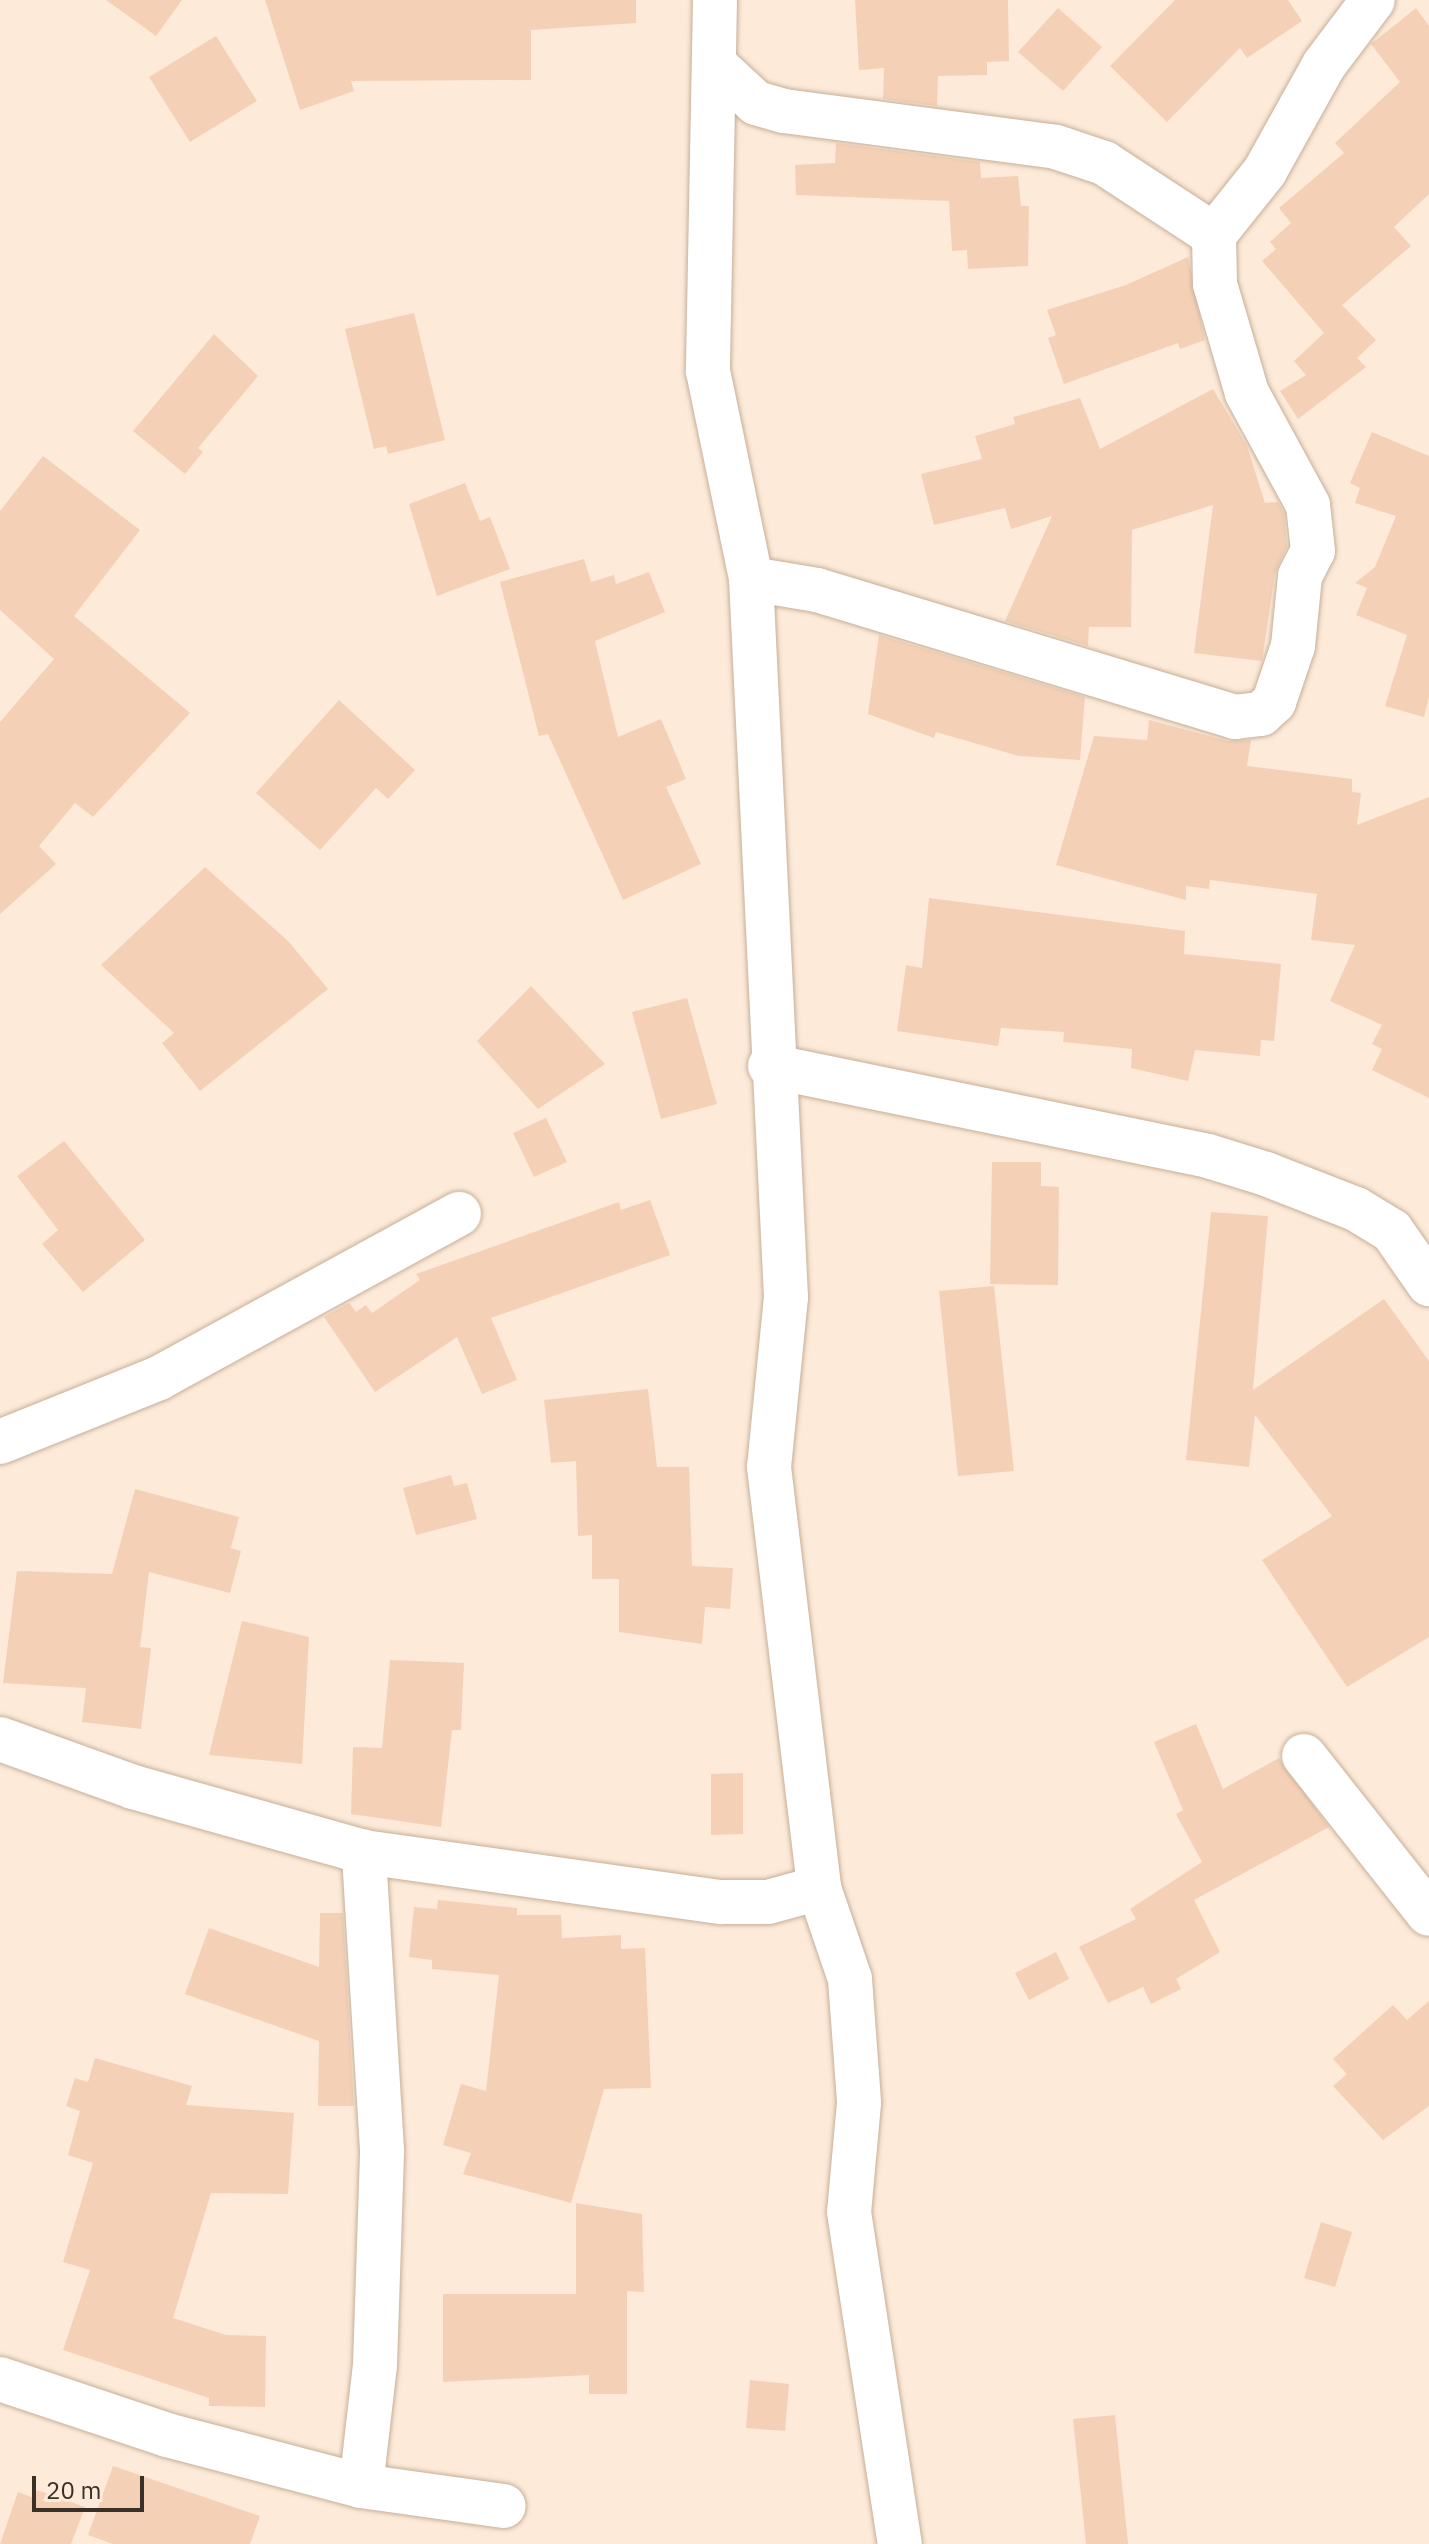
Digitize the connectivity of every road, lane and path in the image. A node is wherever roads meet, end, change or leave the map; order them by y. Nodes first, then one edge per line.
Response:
1 (715, 0) edge
2 (1373, 0) edge
3 (717, 67) junction
4 (1214, 235) junction
5 (751, 579) junction
6 (770, 1066) junction
7 (459, 1214) dead end
8 (1429, 1284) edge
9 (4, 1432) edge
10 (0, 1739) edge
11 (1304, 1756) dead end
12 (364, 1852) junction
13 (819, 1888) junction
14 (1429, 1914) edge
15 (0, 2379) edge
16 (361, 2486) junction
17 (504, 2506) dead end
18 (900, 2544) edge

1 - 3 street
2 - 4 street
3 - 4 street
3 - 5 street
4 - 5 street
5 - 6 street
6 - 8 street
6 - 13 street
7 - 9 street
10 - 12 street
11 - 14 street
12 - 13 street
12 - 16 street
13 - 18 street
15 - 16 street
16 - 17 street

